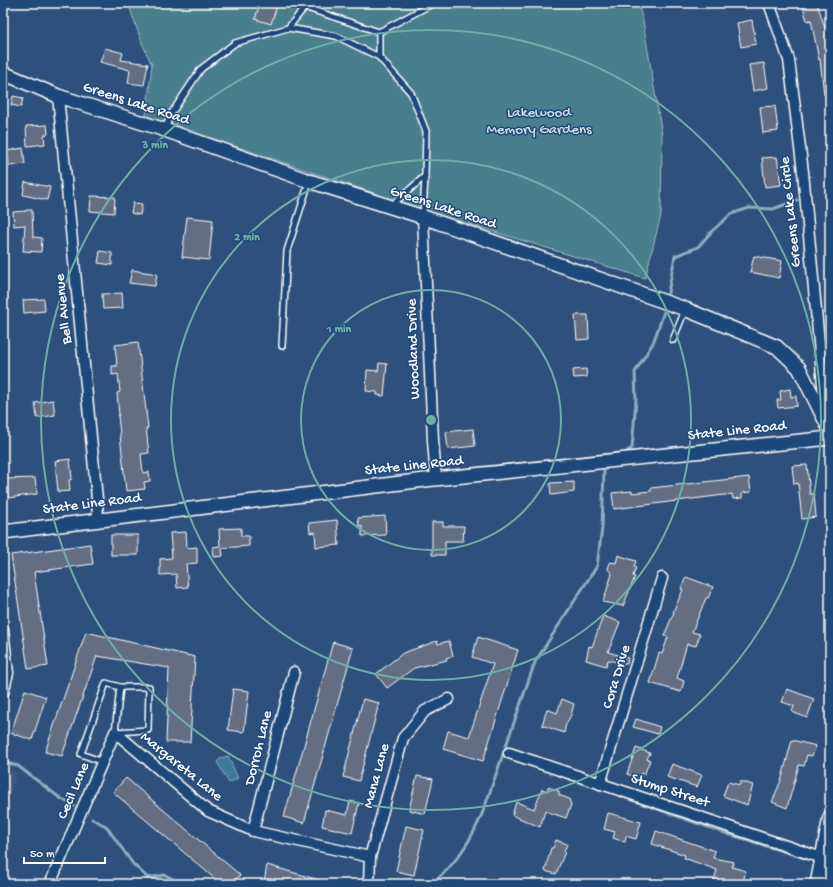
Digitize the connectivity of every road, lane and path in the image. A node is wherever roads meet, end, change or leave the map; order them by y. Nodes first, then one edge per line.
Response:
1 (296, 3) edge
2 (434, 3) edge
3 (769, 3) edge
4 (305, 7) junction
5 (288, 28) junction
6 (379, 32) junction
7 (379, 57) junction
8 (3, 73) edge
9 (58, 96) junction
10 (165, 130) junction
11 (425, 176) junction
12 (309, 181) junction
13 (389, 207) junction
14 (423, 217) junction
15 (685, 309) junction
16 (673, 340) dead end
17 (282, 346) dead end
18 (828, 425) edge
19 (830, 438) edge
20 (436, 479) junction
21 (98, 520) junction
22 (3, 532) edge
23 (662, 578) dead end
24 (3, 630) edge
25 (294, 672) dead end
26 (6, 673) edge
27 (120, 687) junction
28 (3, 693) edge
29 (450, 699) dead end
30 (115, 732) junction
31 (509, 754) dead end
32 (103, 762) junction
33 (600, 784) junction
34 (830, 817) edge
35 (253, 831) junction
36 (370, 857) junction
37 (822, 858) junction
38 (822, 880) edge
39 (50, 884) edge
40 (369, 884) edge

1 - 4 lane
2 - 6 lane
3 - 18 street, Greens Lake Circle
4 - 5 lane
4 - 6 lane
5 - 7 lane
5 - 10 lane
6 - 7 lane
7 - 11 lane
8 - 9 street, Greens Lake Road
9 - 10 street, Greens Lake Road
9 - 21 street, Bell Avenue
10 - 12 street, Greens Lake Road
11 - 13 lane
11 - 14 lane
12 - 13 street, Greens Lake Road
12 - 17 lane
13 - 14 street, Greens Lake Road
14 - 15 street, Greens Lake Road
14 - 20 street, Woodland Drive
15 - 16 lane
15 - 18 street, Greens Lake Road
19 - 20 street, State Line Road
20 - 21 street, State Line Road
21 - 22 street, State Line Road
23 - 33 street, Cora Drive
24 - 26 street
25 - 35 street, Dorroh Lane
26 - 28 street
27 - 30 lane
27 - 30 lane
27 - 32 lane
29 - 36 street, Mana Lane
30 - 32 street, Cecil Lane
30 - 35 street, Margareta Lane
31 - 33 street, Stump Street
32 - 39 street, Cecil Lane
33 - 37 street, Stump Street
34 - 37 street
35 - 36 street, Margareta Lane
36 - 40 street, Mana Lane
37 - 38 street

